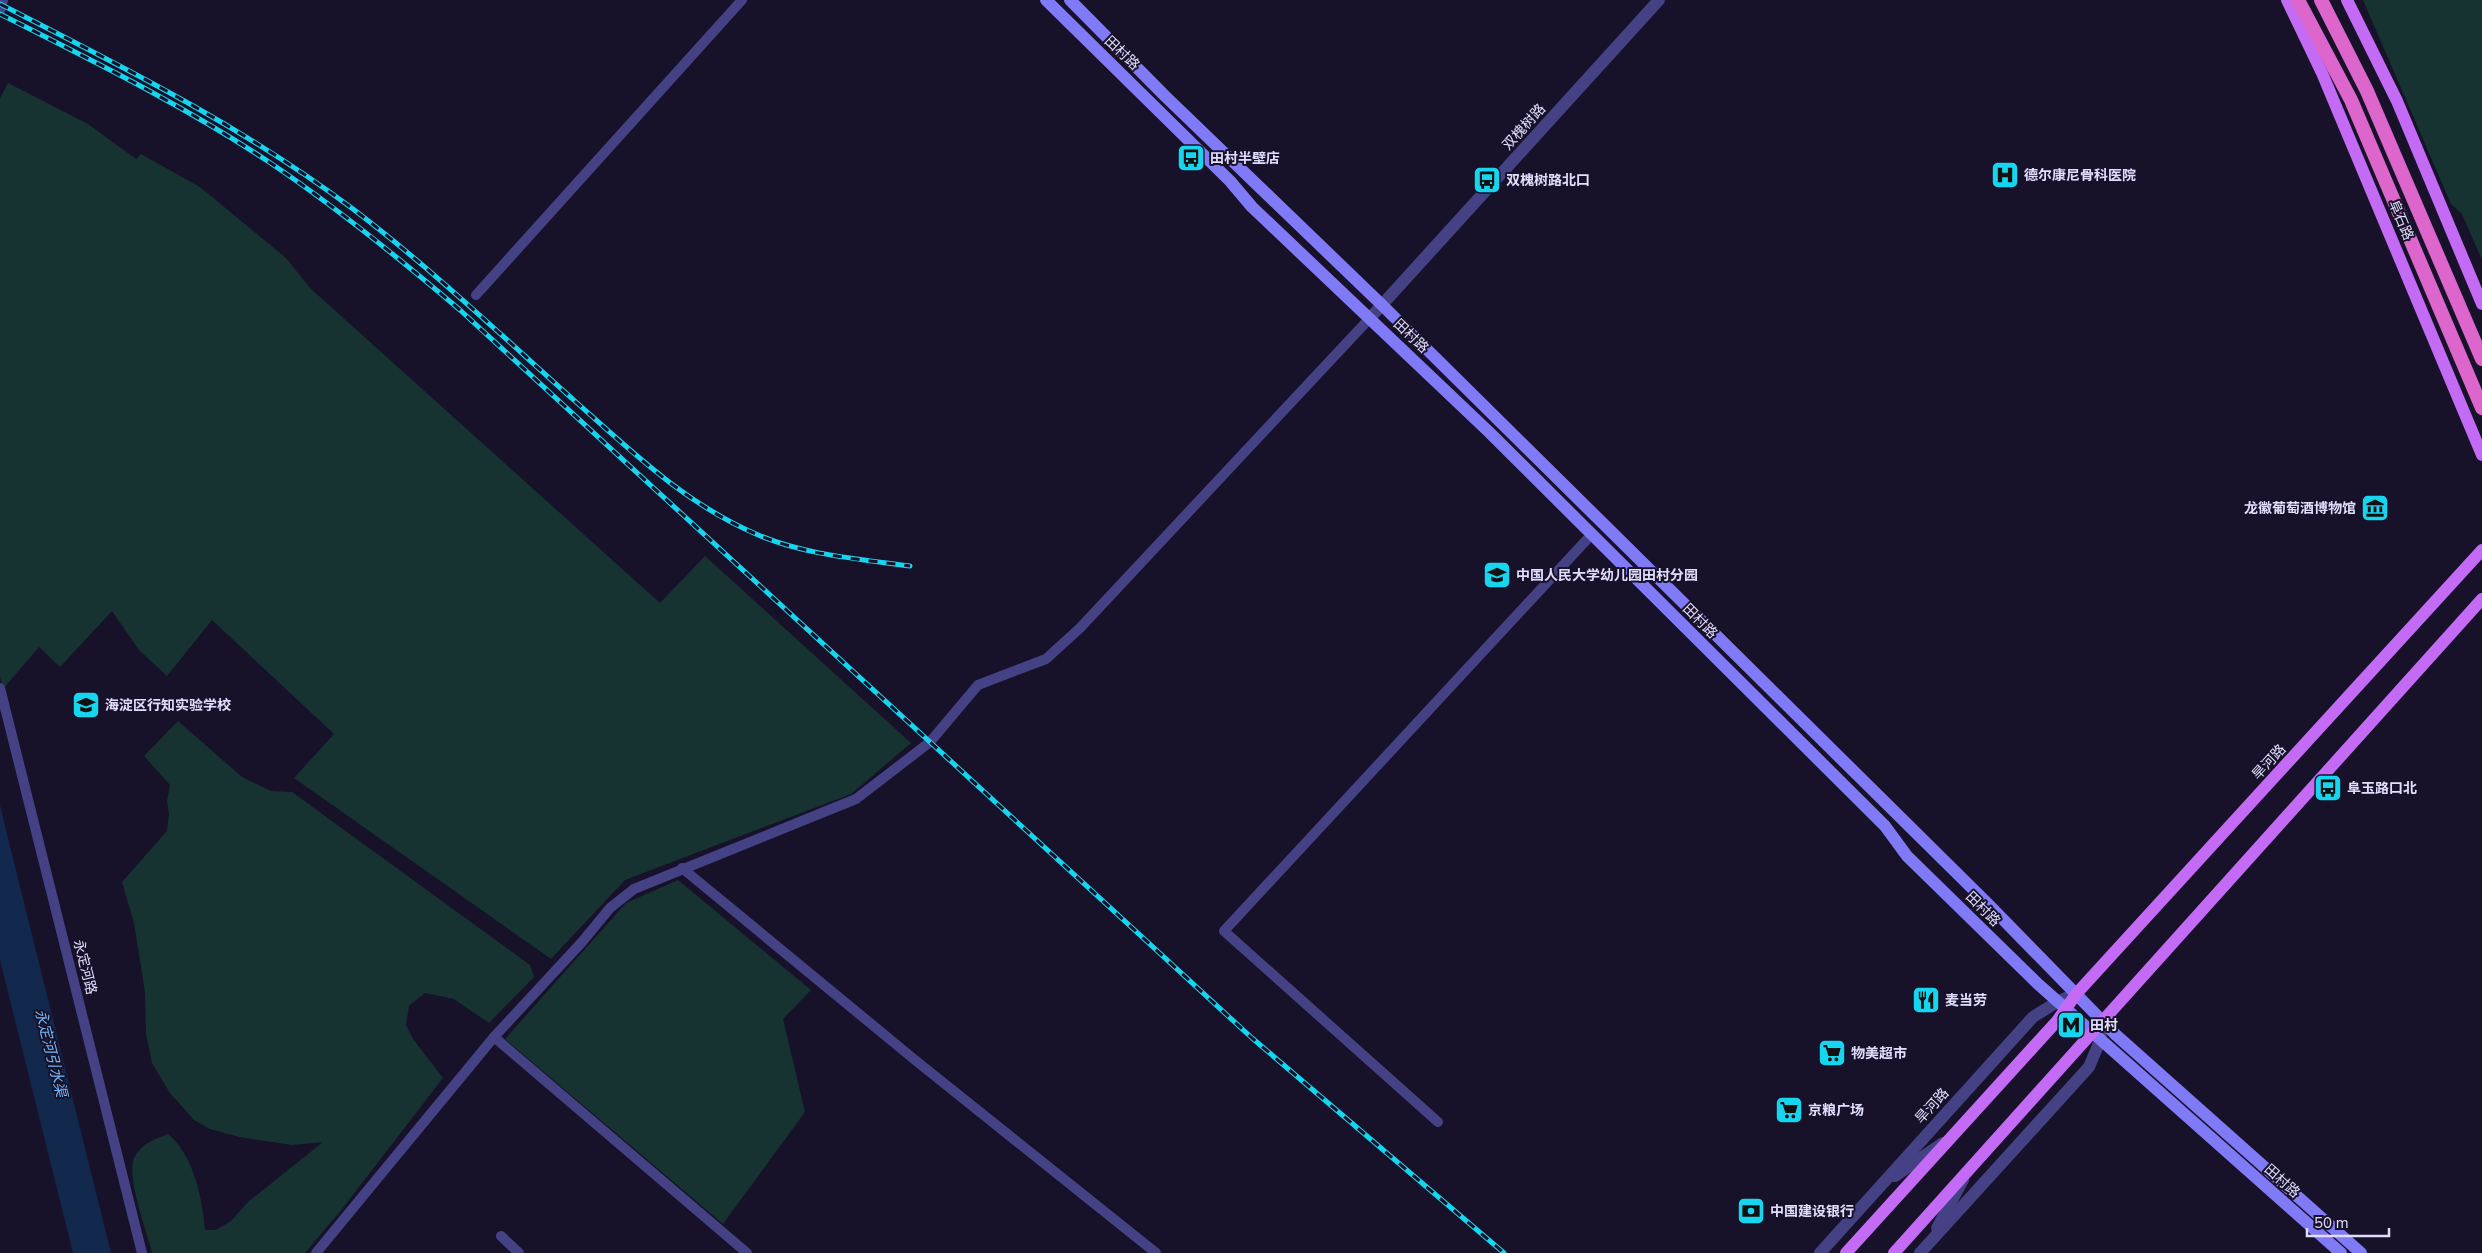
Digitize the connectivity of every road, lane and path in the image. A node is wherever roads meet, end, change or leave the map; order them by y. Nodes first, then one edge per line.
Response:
1 (3, 0) edge
2 (742, 0) edge
3 (1046, 0) edge
4 (1070, 0) edge
5 (1659, 0) edge
6 (2287, 0) edge
7 (2298, 0) edge
8 (2321, 0) edge
9 (2347, 0) edge
10 (0, 11) edge
11 (476, 295) dead end
12 (2482, 304) edge
13 (1382, 305) junction
14 (1370, 318) junction
15 (2482, 359) edge
16 (2482, 408) edge
17 (2482, 455) edge
18 (1592, 534) junction
19 (2482, 550) edge
20 (2482, 599) edge
21 (0, 688) edge
22 (682, 868) junction
23 (2077, 993) junction
24 (2062, 1006) junction
25 (2102, 1020) junction
26 (2095, 1036) junction
27 (494, 1037) junction
28 (1438, 1122) dead end
29 (1953, 1136) junction
30 (1970, 1168) junction
31 (1879, 1187) junction
32 (501, 1236) dead end
33 (1924, 1249) edge
34 (142, 1253) edge
35 (316, 1253) edge
36 (518, 1253) edge
37 (747, 1253) edge
38 (1156, 1253) edge
39 (1820, 1253) edge
40 (1846, 1253) edge
41 (1894, 1253) edge
42 (2341, 1253) edge
43 (2361, 1253) edge

1 - 10 street
2 - 11 street
3 - 14 main road, 田村路
4 - 13 main road, 田村路
5 - 13 street, 双槐树路
6 - 17 main road, 阜石路
7 - 16 highway, 阜石路
8 - 15 highway, 阜石路
9 - 12 main road
13 - 14 street, 双槐树路
13 - 23 main road, 田村路
14 - 18 main road, 田村路
14 - 22 street
18 - 24 main road, 田村路
18 - 28 street
19 - 23 main road, 旱河路
20 - 25 main road
21 - 34 street, 永定河路
22 - 27 street
22 - 38 street
23 - 24 main road, 旱河路
23 - 25 main road, 田村路
24 - 26 main road, 田村路
24 - 29 main road, 旱河路
24 - 31 street, 旱河路
25 - 26 main road
25 - 43 main road, 田村路
26 - 30 main road
26 - 33 street
26 - 42 main road, 田村路
27 - 35 street
27 - 37 street
29 - 31 street
29 - 40 main road, 旱河路
30 - 33 street
30 - 41 main road
31 - 39 street, 旱河路
32 - 36 street

